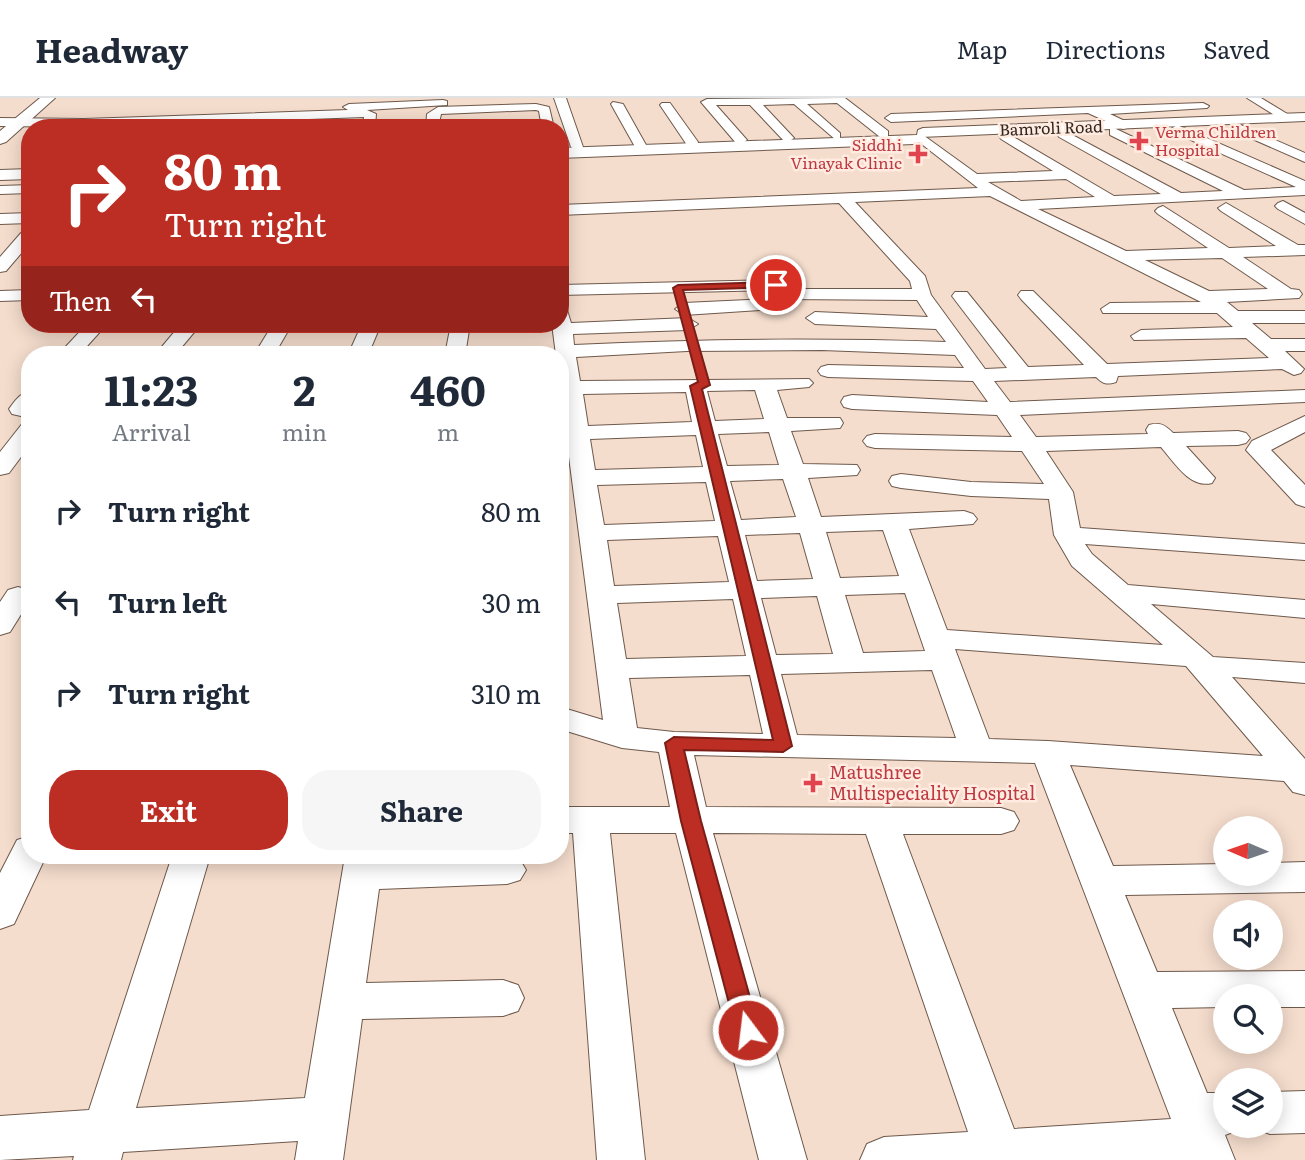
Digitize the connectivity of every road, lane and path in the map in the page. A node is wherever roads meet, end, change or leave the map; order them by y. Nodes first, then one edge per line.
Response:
1 (560, 98) edge
2 (1036, 98) edge
3 (1082, 98) edge
4 (1122, 98) edge
5 (1160, 98) edge
6 (1253, 98) edge
7 (44, 102) edge
8 (285, 102) dead end
9 (390, 102) edge
10 (806, 102) edge
11 (1184, 102) edge
12 (229, 103) dead end
13 (532, 103) edge
14 (996, 103) dead end
15 (443, 104) edge
16 (488, 104) edge
17 (617, 104) dead end
18 (901, 104) dead end
19 (666, 105) dead end
20 (849, 106) junction
21 (869, 106) dead end
22 (755, 107) junction
23 (1147, 108) junction
24 (945, 109) junction
25 (1060, 110) junction
26 (1102, 111) junction
27 (1015, 112) junction
28 (322, 113) edge
29 (919, 116) junction
30 (279, 119) edge
31 (369, 119) edge
32 (433, 119) edge
33 (547, 119) edge
34 (567, 119) edge
35 (1234, 123) junction
36 (569, 124) edge
37 (10, 127) edge
38 (1297, 127) edge
39 (1119, 128) junction
40 (1177, 129) junction
41 (968, 131) junction
42 (884, 134) junction
43 (1063, 134) junction
44 (836, 136) junction
45 (917, 136) junction
46 (1005, 136) junction
47 (788, 138) junction
48 (0, 139) edge
49 (741, 140) junction
50 (692, 142) junction
51 (640, 145) junction
52 (569, 147) edge
53 (577, 147) junction
54 (569, 153) edge
55 (1302, 156) edge
56 (1040, 157) junction
57 (1015, 159) dead end
58 (978, 161) dead end
59 (953, 162) junction
60 (21, 170) edge
61 (0, 173) edge
62 (21, 174) edge
63 (1069, 175) junction
64 (974, 178) junction
65 (21, 189) edge
66 (1305, 189) edge
67 (0, 190) edge
68 (992, 192) junction
69 (1245, 195) junction
70 (1179, 197) junction
71 (843, 198) junction
72 (21, 199) edge
73 (0, 200) edge
74 (1110, 200) junction
75 (1018, 205) junction
76 (1305, 205) edge
77 (1283, 206) junction
78 (21, 208) edge
79 (1226, 208) junction
80 (0, 209) edge
81 (569, 211) edge
82 (1163, 211) junction
83 (1041, 216) junction
84 (21, 218) edge
85 (0, 219) edge
86 (1305, 219) edge
87 (21, 236) edge
88 (0, 237) edge
89 (21, 244) edge
90 (1301, 252) edge
91 (1225, 253) junction
92 (1124, 256) junction
93 (0, 267) edge
94 (569, 292) edge
95 (21, 295) edge
96 (922, 295) junction
97 (1027, 295) dead end
98 (1, 296) edge
99 (961, 296) dead end
100 (1221, 307) junction
101 (1299, 307) edge
102 (815, 318) dead end
103 (569, 320) edge
104 (569, 320) edge
105 (687, 320) junction
106 (775, 323) dead end
107 (942, 323) junction
108 (89, 333) edge
109 (569, 333) edge
110 (1141, 336) junction
111 (1259, 339) junction
112 (1305, 345) edge
113 (76, 346) edge
114 (961, 349) junction
115 (1287, 363) junction
116 (1177, 367) junction
117 (1101, 370) junction
118 (828, 371) dead end
119 (1023, 374) junction
120 (980, 375) junction
121 (1305, 378) edge
122 (802, 383) dead end
123 (764, 384) junction
124 (700, 385) junction
125 (571, 388) junction
126 (1305, 396) edge
127 (852, 402) dead end
128 (1132, 403) junction
129 (1004, 409) junction
130 (832, 423) dead end
131 (1305, 423) edge
132 (778, 425) junction
133 (706, 427) junction
134 (1166, 439) junction
135 (21, 441) edge
136 (875, 441) dead end
137 (1249, 443) junction
138 (1030, 444) junction
139 (1305, 448) edge
140 (572, 455) edge
141 (0, 468) edge
142 (848, 470) dead end
143 (794, 471) junction
144 (716, 472) junction
145 (1203, 478) dead end
146 (901, 481) dead end
147 (1061, 492) junction
148 (1303, 495) edge
149 (964, 519) dead end
150 (893, 522) junction
151 (811, 525) junction
152 (730, 528) junction
153 (592, 533) junction
154 (1067, 535) junction
155 (1305, 552) edge
156 (915, 584) junction
157 (828, 587) junction
158 (745, 590) junction
159 (1120, 593) junction
160 (601, 595) junction
161 (16, 596) edge
162 (1305, 608) edge
163 (0, 626) edge
164 (938, 649) junction
165 (850, 662) junction
166 (1200, 662) junction
167 (763, 663) junction
168 (612, 668) junction
169 (1305, 673) edge
170 (569, 721) edge
171 (622, 737) junction
172 (674, 743) junction
173 (783, 746) junction
174 (977, 751) junction
175 (1048, 752) junction
176 (1302, 775) edge
177 (575, 820) edge
178 (691, 821) junction
179 (880, 821) junction
180 (1001, 821) dead end
181 (23, 864) edge
182 (189, 864) edge
183 (363, 865) edge
184 (507, 870) dead end
185 (1305, 877) edge
186 (1099, 881) junction
187 (0, 913) edge
188 (1305, 989) edge
189 (1143, 990) junction
190 (503, 998) dead end
191 (343, 1001) junction
192 (1305, 1112) edge
193 (1283, 1113) edge
194 (1208, 1132) edge
195 (0, 1138) edge
196 (322, 1139) edge
197 (101, 1146) edge
198 (1000, 1155) edge
199 (621, 1160) edge
200 (783, 1160) edge
201 (884, 1160) edge

1 - 34 street
2 - 25 street
3 - 26 street
4 - 23 street
5 - 11 street
6 - 38 street
7 - 37 street
8 - 12 street
9 - 15 street
9 - 28 street
10 - 20 street
10 - 22 street
10 - 44 street
11 - 23 street
11 - 35 street
13 - 16 street
13 - 33 street
14 - 27 street
15 - 16 street
15 - 32 street
17 - 51 street
18 - 29 street
19 - 50 street
20 - 21 street
20 - 42 street
22 - 47 street
22 - 49 street
23 - 26 street
24 - 27 street
24 - 29 street
24 - 41 street
25 - 26 street
25 - 27 street
26 - 39 street
28 - 30 street
28 - 31 street
29 - 45 street
35 - 38 street, Bamroli Road
35 - 39 street, Bamroli Road
35 - 40 street, Bamroli Road
35 - 55 street
36 - 53 street
37 - 48 street
39 - 40 street, Bamroli Road
39 - 41 street, Bamroli Road
39 - 43 street, Bamroli Road
39 - 69 street
40 - 66 street
41 - 45 street, Bamroli Road
42 - 44 street
42 - 45 street
43 - 46 street, Bamroli Road
43 - 70 street
44 - 47 street
45 - 46 street, Bamroli Road
45 - 54 street, Bamroli Road
45 - 59 street
46 - 56 street
47 - 49 street
49 - 50 street
50 - 51 street
51 - 53 street
52 - 53 street
56 - 57 street
56 - 63 street
58 - 59 street
59 - 64 street
60 - 61 street
61 - 62 street
63 - 64 street
63 - 74 street
64 - 68 street
65 - 67 street
66 - 69 street
68 - 71 street
68 - 75 street
69 - 70 street
70 - 74 street
71 - 81 street
71 - 96 street
72 - 73 street
74 - 75 street
75 - 83 street
76 - 77 street
77 - 79 street
77 - 86 street
78 - 80 street
79 - 82 street
79 - 90 street
82 - 83 street
82 - 91 street
83 - 92 street
84 - 85 street
87 - 88 street
89 - 93 street
90 - 91 street
91 - 92 street
91 - 101 street
92 - 100 street
94 - 105 street
95 - 98 street
96 - 105 street
96 - 107 street
97 - 117 street
99 - 119 street
100 - 101 street
100 - 101 street
100 - 110 street
100 - 111 street
102 - 107 street
103 - 105 street
104 - 105 street
105 - 106 street
105 - 114 street
105 - 124 street
107 - 114 street
108 - 113 street
109 - 125 street
110 - 111 street
110 - 116 street
111 - 112 street
111 - 115 street
114 - 120 street
115 - 116 street
115 - 121 street
116 - 117 street
117 - 119 street
117 - 128 street
118 - 120 street
119 - 120 street
120 - 129 street
122 - 123 street
123 - 124 street
123 - 132 street
124 - 125 street
124 - 133 street
125 - 140 street
126 - 128 street
127 - 129 street
128 - 129 street
128 - 134 street
129 - 138 street
130 - 132 street
131 - 137 street
132 - 133 street
132 - 143 street
133 - 140 street
133 - 144 street
134 - 137 street
134 - 138 street
134 - 145 street
135 - 141 street
136 - 138 street
137 - 139 street
137 - 148 street
138 - 147 street
140 - 144 street
140 - 153 street
142 - 143 street
143 - 144 street
143 - 151 street
144 - 152 street
146 - 147 street
147 - 154 street
149 - 150 street
150 - 151 street
150 - 156 street
151 - 152 street
151 - 157 street
152 - 153 street
152 - 158 street
153 - 160 street
154 - 155 street
154 - 159 street
156 - 157 street
156 - 164 street
157 - 158 street
157 - 165 street
158 - 160 street
158 - 167 street
159 - 162 street
159 - 166 street
160 - 168 street
161 - 163 street
164 - 165 street
164 - 166 street
164 - 174 street
165 - 167 street
166 - 169 street
166 - 176 street
167 - 168 street
167 - 173 street
168 - 171 street
170 - 171 street
171 - 172 street
172 - 173 street
172 - 178 street
173 - 174 street
174 - 175 street
175 - 176 street
175 - 186 street
177 - 178 street
177 - 199 street
178 - 179 street
178 - 200 street
179 - 180 street
179 - 198 street
181 - 187 street
182 - 197 street
183 - 184 street
183 - 191 street
185 - 186 street
186 - 189 street
188 - 189 street
189 - 194 street
190 - 191 street
191 - 196 street
192 - 193 street
194 - 198 street
195 - 197 street
196 - 197 street
198 - 201 street

